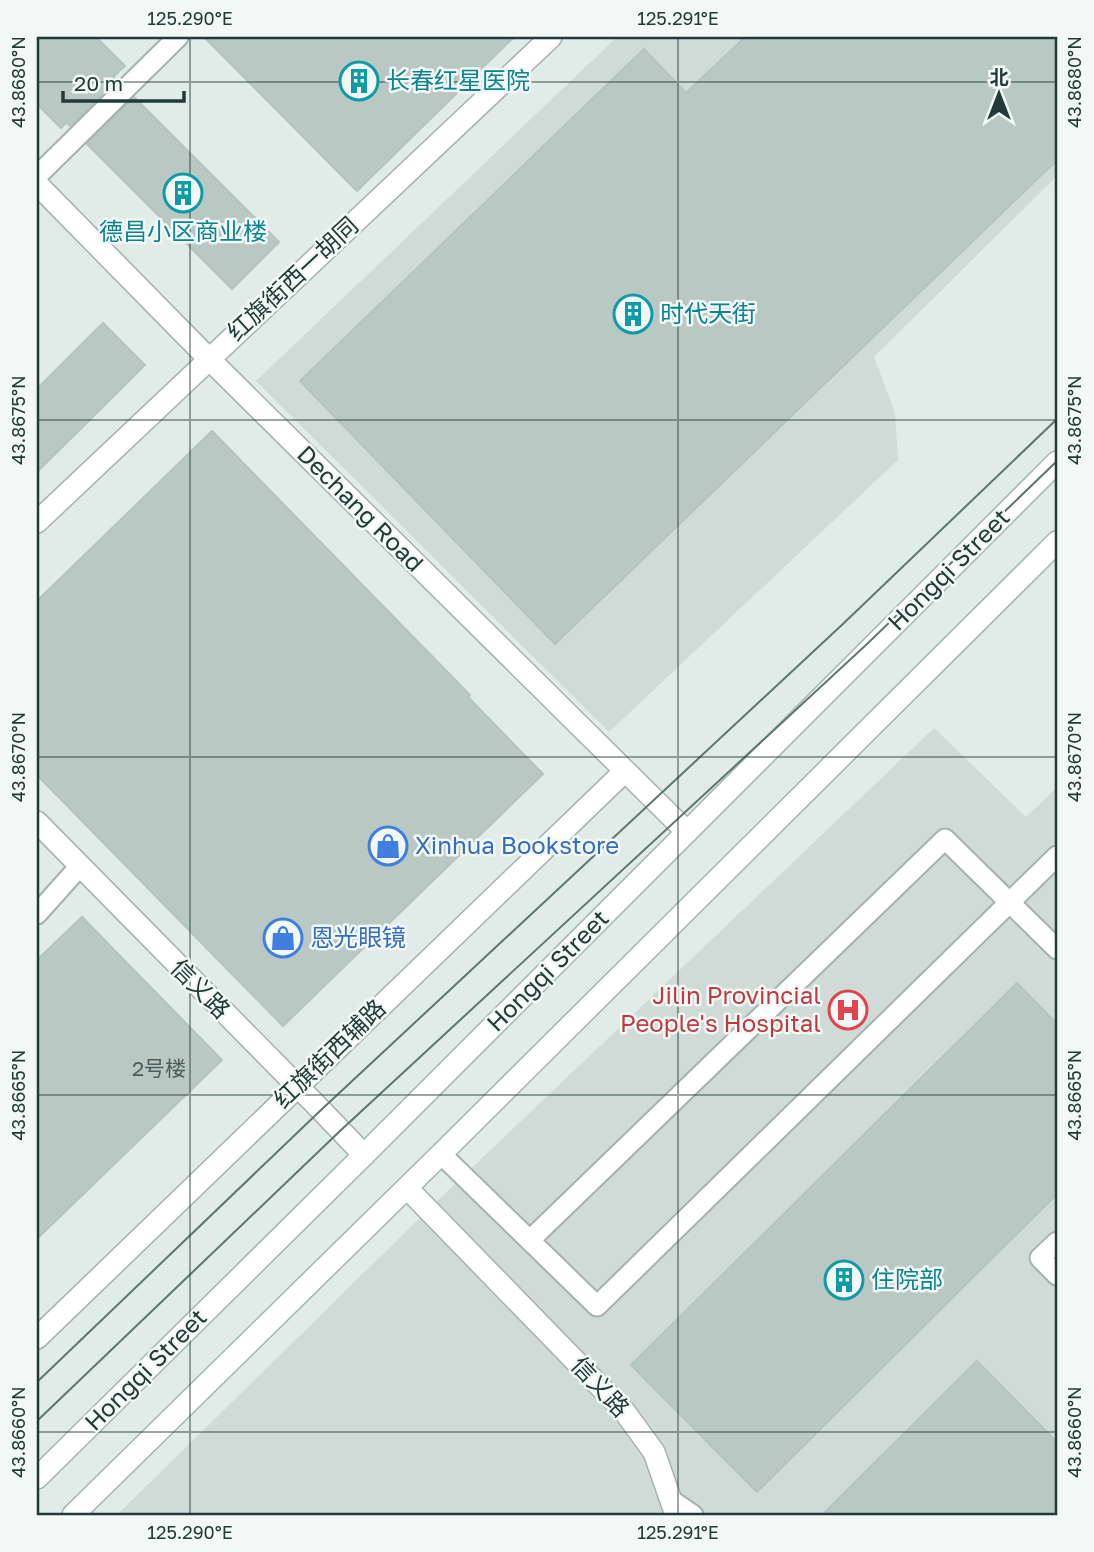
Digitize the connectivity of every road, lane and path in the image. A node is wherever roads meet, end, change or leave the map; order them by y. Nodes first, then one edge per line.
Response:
1 (178, 37) edge
2 (536, 42) edge
3 (37, 176) edge
4 (37, 184) edge
5 (208, 358) junction
6 (1057, 461) edge
7 (37, 522) edge
8 (1057, 542) edge
9 (625, 771) junction
10 (37, 822) edge
11 (687, 832) junction
12 (1057, 856) edge
13 (80, 866) junction
14 (1010, 902) junction
15 (37, 914) edge
16 (1057, 949) edge
17 (297, 1087) junction
18 (441, 1154) junction
19 (364, 1156) junction
20 (407, 1188) junction
21 (530, 1241) junction
22 (1057, 1242) edge
23 (1057, 1275) edge
24 (37, 1338) edge
25 (37, 1478) edge
26 (673, 1507) edge
27 (73, 1515) edge
28 (693, 1515) edge

1 - 3 lane
2 - 5 street, 红旗街西一胡同
4 - 5 street, Dechang Road
5 - 7 street, 红旗街西一胡同
5 - 9 street, Dechang Road
6 - 11 street, Hongqi Street
8 - 18 street
9 - 11 street, Dechang Road
9 - 17 street, 红旗街西辅路
10 - 13 street, 信义路
11 - 19 street, Hongqi Street
12 - 14 lane
13 - 15 lane
13 - 17 street, 信义路
14 - 16 lane
14 - 21 lane
14 - 21 lane
17 - 19 street, 信义路
17 - 24 street, 红旗街西辅路
18 - 20 street
18 - 21 lane
19 - 25 street, Hongqi Street
20 - 26 street, 信义路
20 - 27 street
22 - 23 lane
26 - 28 lane

